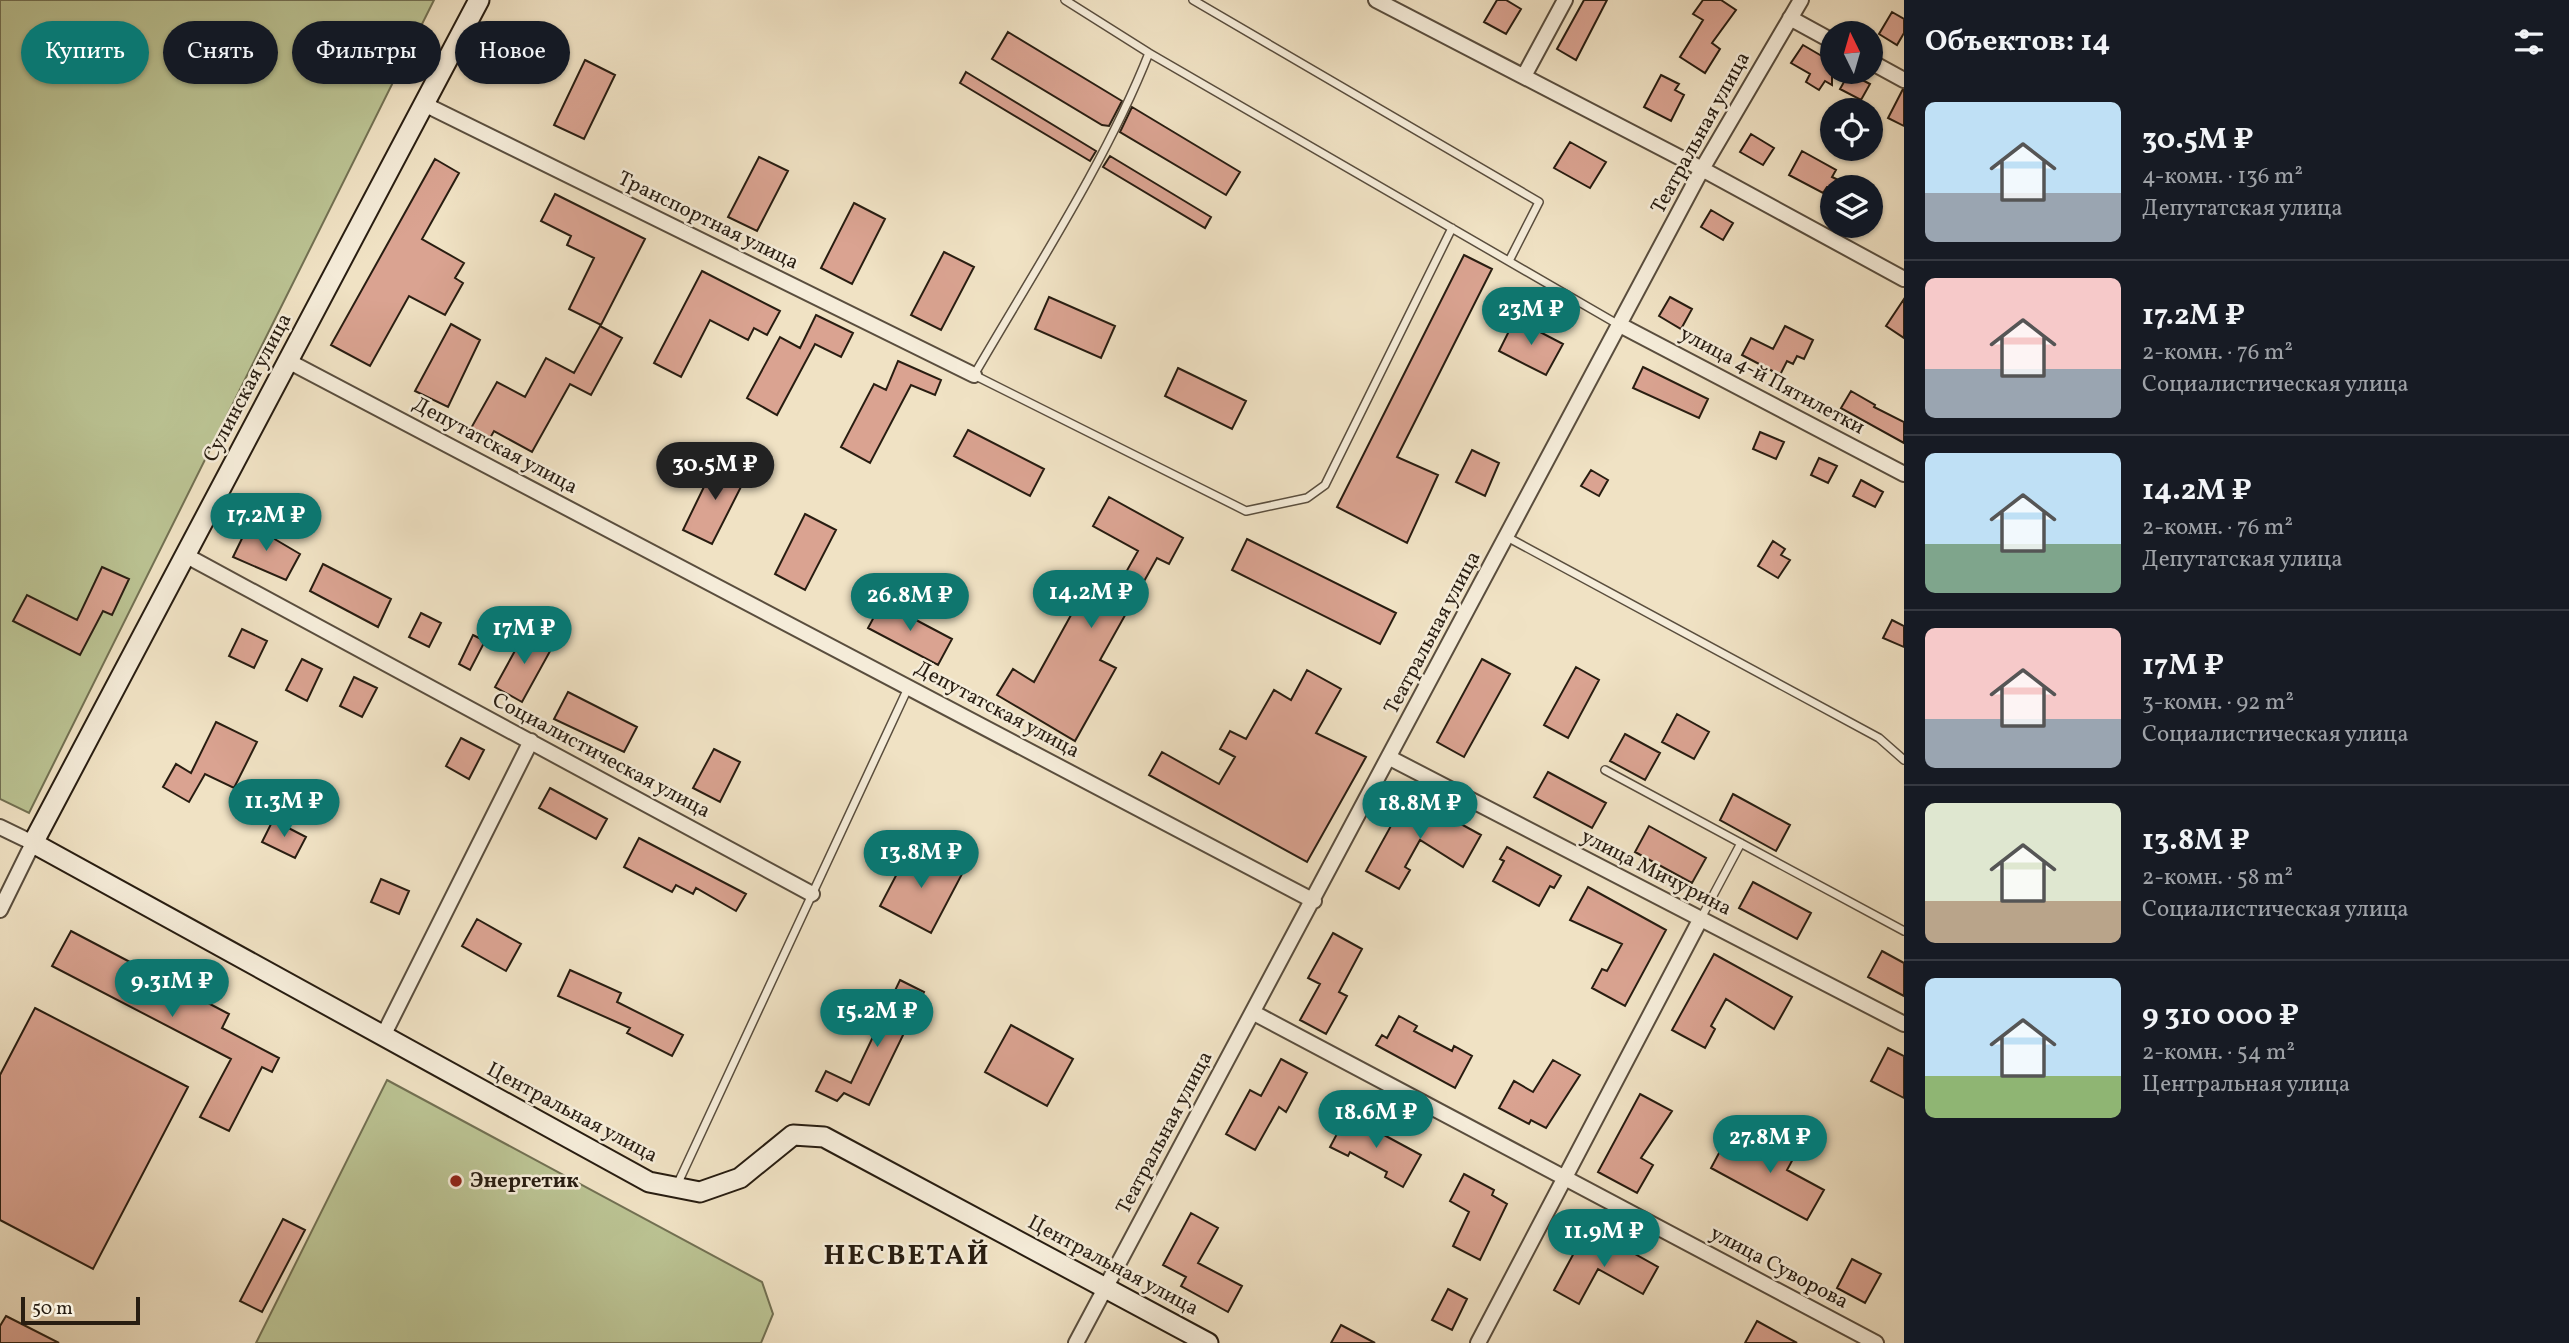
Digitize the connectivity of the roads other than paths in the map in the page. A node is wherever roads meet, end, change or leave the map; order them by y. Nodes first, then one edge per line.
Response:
1 (479, 0) edge
2 (1065, 0) edge
3 (1193, 0) edge
4 (1376, 0) edge
5 (1565, 0) edge
6 (1801, 0) edge
7 (1790, 18) junction
8 (1820, 34) edge
9 (1149, 53) junction
10 (1883, 69) edge
11 (1524, 76) junction
12 (1904, 80) edge
13 (424, 104) junction
14 (1702, 169) junction
15 (1452, 228) junction
16 (1509, 261) junction
17 (1904, 279) edge
18 (1620, 325) junction
19 (288, 361) junction
20 (974, 375) junction
21 (1904, 474) edge
22 (1507, 537) junction
23 (185, 555) junction
24 (909, 687) junction
25 (531, 741) junction
26 (1390, 758) junction
27 (1904, 760) edge
28 (1605, 770) dead end
29 (0, 827) edge
30 (1741, 843) junction
31 (33, 844) junction
32 (812, 894) junction
33 (1314, 901) junction
34 (0, 910) edge
35 (1700, 920) junction
36 (1904, 931) edge
37 (1254, 1013) junction
38 (1904, 1024) edge
39 (383, 1036) junction
40 (1565, 1178) junction
41 (676, 1187) junction
42 (1105, 1288) junction
43 (1076, 1343) edge
44 (1208, 1343) edge
45 (1478, 1343) edge
46 (1876, 1343) edge

1 - 13 main road, Сулинская улица
2 - 9 lane
3 - 16 lane
4 - 11 street
5 - 11 street
6 - 7 street, Театральная улица
7 - 8 street
7 - 14 street, Театральная улица
9 - 15 lane
9 - 20 lane
10 - 12 street
11 - 14 street
13 - 19 main road, Сулинская улица
13 - 20 street, Транспортная улица
14 - 17 street
14 - 18 street, Театральная улица
15 - 16 lane
15 - 20 lane
16 - 18 lane
18 - 21 street, улица 4-й Пятилетки
18 - 22 street, Театральная улица
19 - 23 main road, Сулинская улица
19 - 24 street, Депутатская улица
22 - 26 street, Театральная улица
22 - 27 lane
23 - 25 street, Социалистическая улица
23 - 31 main road, Сулинская улица
24 - 32 lane
24 - 33 street, Депутатская улица
25 - 32 street, Социалистическая улица
25 - 39 street
26 - 33 street, Театральная улица
26 - 35 street, улица Мичурина
28 - 30 lane
29 - 31 street
30 - 35 lane
30 - 36 lane
31 - 34 street, Сулинская улица
31 - 39 main road, Центральная улица
32 - 41 lane
33 - 37 street, Театральная улица
35 - 38 street, улица Мичурина
35 - 40 street
37 - 40 street, улица Суворова
37 - 42 street, Театральная улица
39 - 41 main road, Центральная улица
40 - 45 street
40 - 46 street, улица Суворова
41 - 42 main road, Центральная улица
42 - 43 street, Театральная улица
42 - 44 main road, Центральная улица

